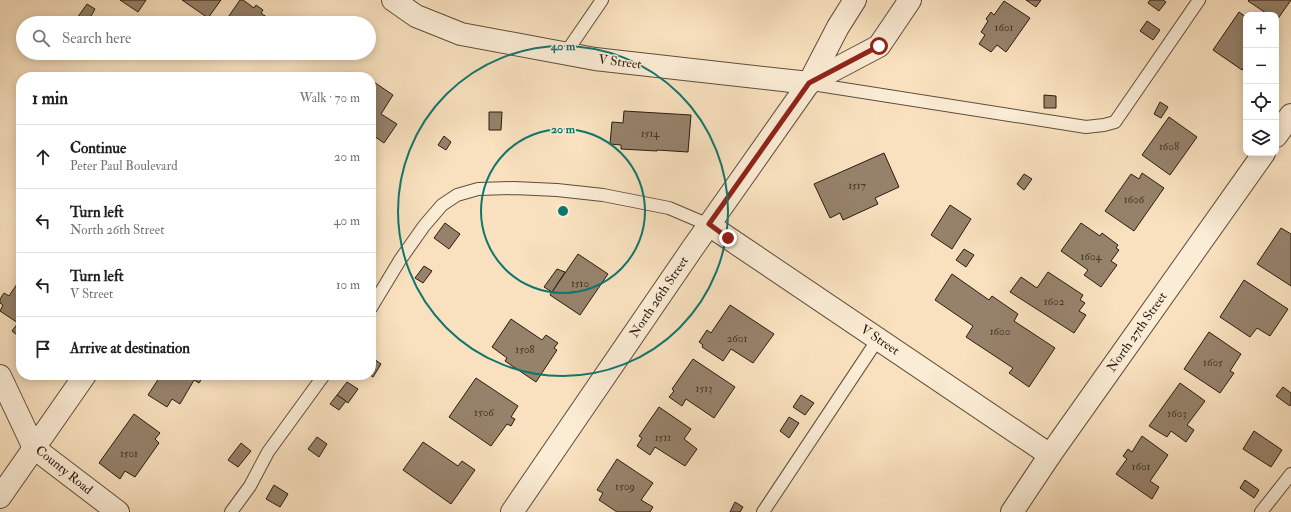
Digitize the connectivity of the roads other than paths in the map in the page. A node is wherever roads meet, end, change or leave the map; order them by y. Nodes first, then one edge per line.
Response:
1 (393, 0) edge
2 (602, 0) edge
3 (855, 0) edge
4 (910, 0) edge
5 (1198, 0) edge
6 (565, 54) junction
7 (809, 83) junction
8 (1291, 115) edge
9 (1279, 132) edge
10 (1262, 156) edge
11 (709, 224) junction
12 (376, 300) edge
13 (878, 339) junction
14 (0, 376) edge
15 (82, 380) edge
16 (320, 380) edge
17 (34, 448) junction
18 (1050, 455) junction
19 (1291, 474) edge
20 (0, 497) edge
21 (118, 512) edge
22 (231, 512) edge
23 (512, 512) edge
24 (763, 512) edge
25 (1012, 512) edge
26 (1262, 512) edge

1 - 6 street, V Street
2 - 6 lane
3 - 7 street, North 26th Street
4 - 7 street
5 - 7 lane
6 - 7 street, V Street
7 - 11 street, North 26th Street
8 - 9 street
10 - 18 street, North 27th Street
11 - 12 lane
11 - 13 street, V Street
11 - 23 street, North 26th Street
13 - 18 street, V Street
13 - 24 lane
14 - 17 street, County Road
15 - 17 street
16 - 22 lane
17 - 20 street
17 - 21 street, County Road
18 - 25 street, North 27th Street
19 - 26 lane

